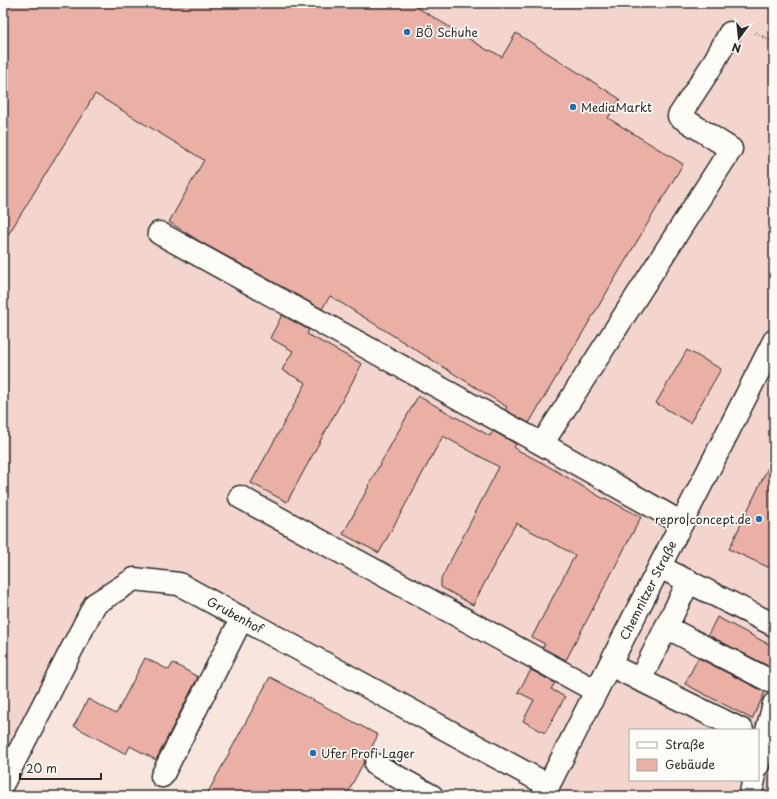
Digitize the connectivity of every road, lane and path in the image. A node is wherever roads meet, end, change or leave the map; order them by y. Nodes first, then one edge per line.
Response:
1 (730, 33) dead end
2 (757, 33) dead end
3 (774, 42) edge
4 (159, 233) dead end
5 (774, 341) edge
6 (542, 444) junction
7 (240, 497) dead end
8 (682, 523) junction
9 (660, 567) junction
10 (689, 581) junction
11 (242, 618) junction
12 (774, 625) edge
13 (666, 627) junction
14 (610, 665) junction
15 (640, 680) junction
16 (774, 683) edge
17 (596, 691) junction
18 (774, 704) edge
19 (740, 729) edge
20 (761, 739) edge
21 (759, 756) edge
22 (376, 765) dead end
23 (162, 776) dead end
24 (754, 781) edge
25 (3, 783) edge
26 (545, 790) edge
27 (432, 796) edge
28 (750, 796) edge

1 - 6 street
2 - 3 path
4 - 6 street
5 - 8 street, Chemnitzer Straße
6 - 8 street
7 - 17 street
8 - 9 street, Chemnitzer Straße
9 - 10 street
9 - 14 street, Chemnitzer Straße
10 - 12 street
10 - 13 street
11 - 23 street
11 - 25 street, Grubenhof
11 - 26 street, Grubenhof
13 - 15 street
13 - 16 street
14 - 15 street
14 - 17 street, Chemnitzer Straße
15 - 19 street
17 - 26 street, Chemnitzer Straße
18 - 20 street
20 - 21 street
22 - 27 street
24 - 28 street

